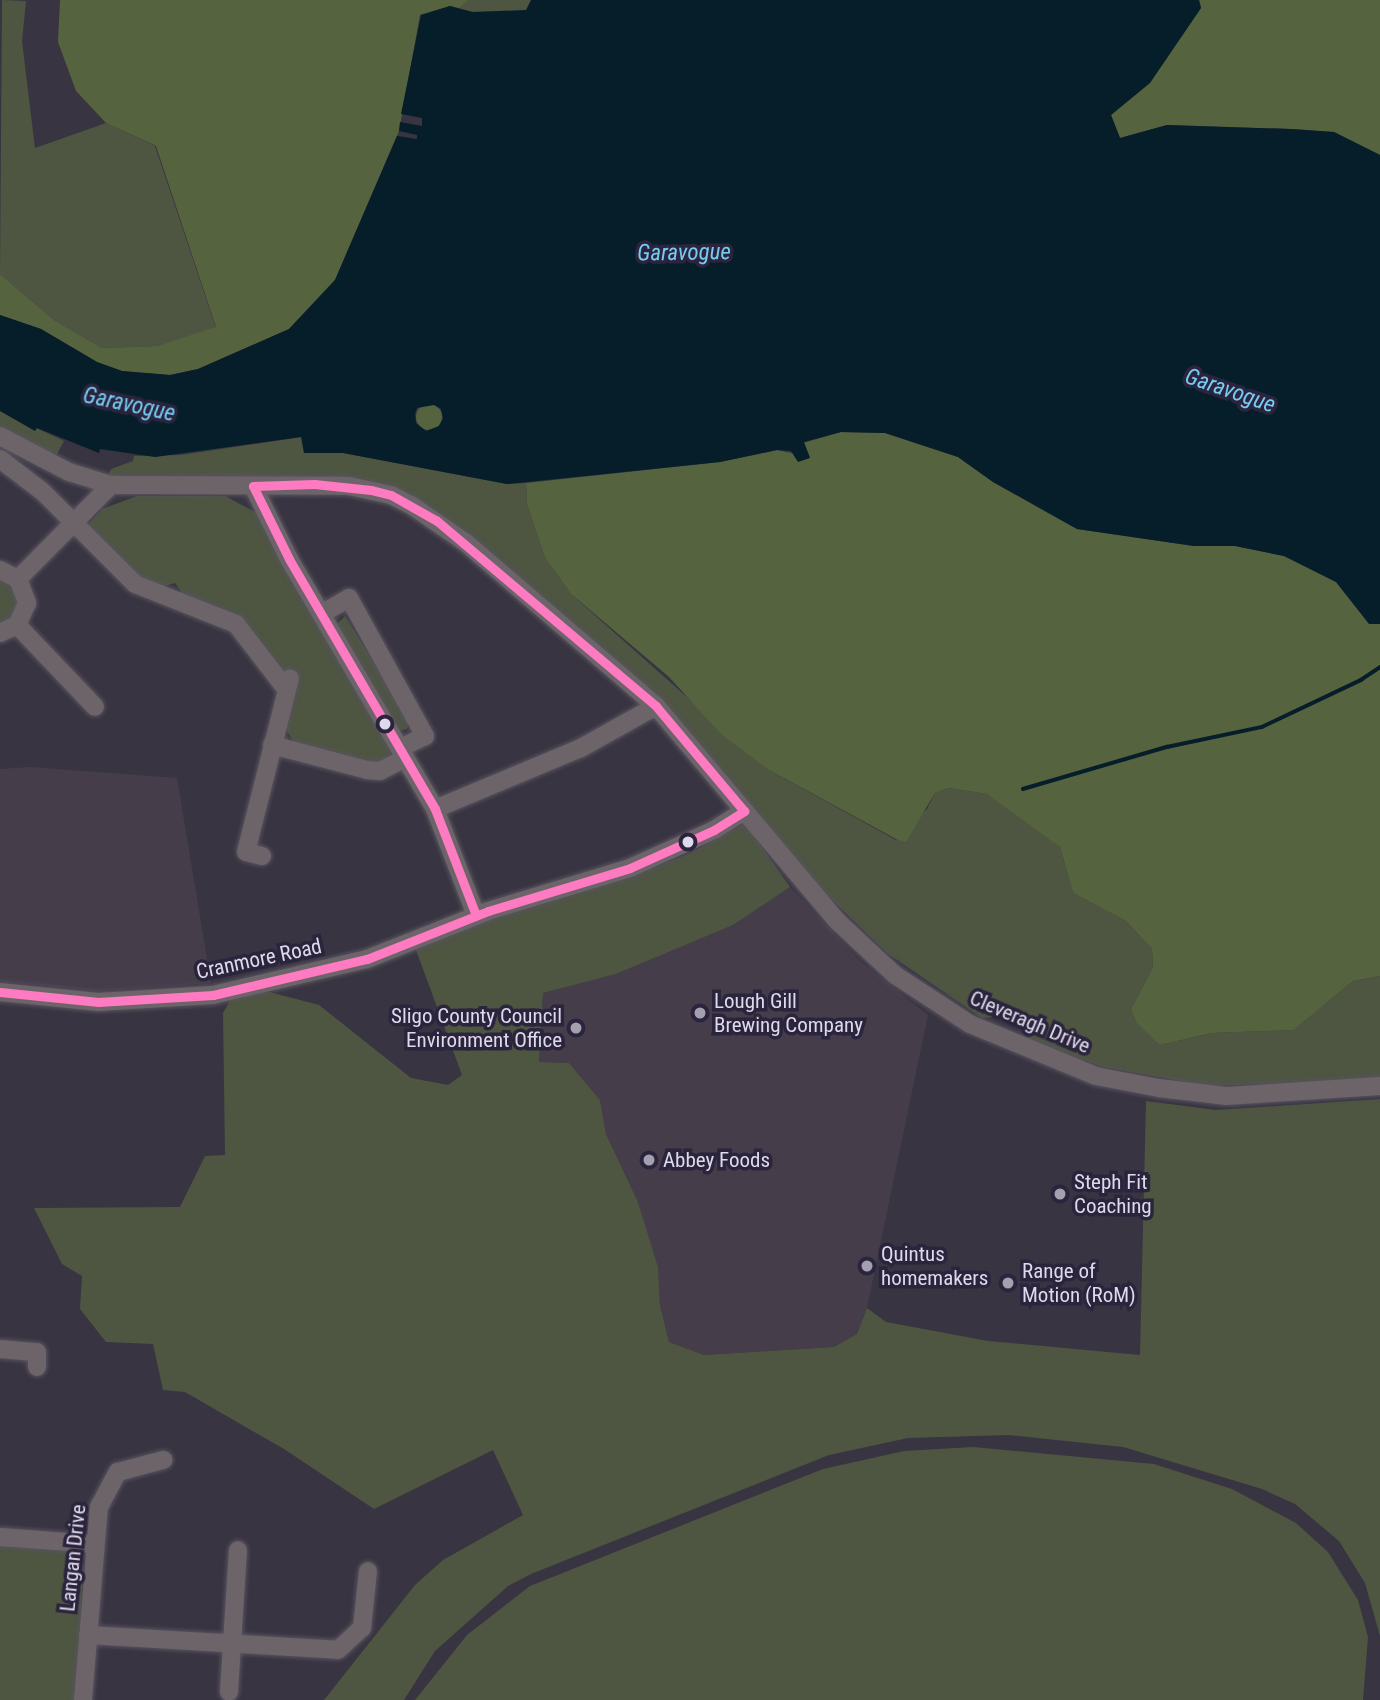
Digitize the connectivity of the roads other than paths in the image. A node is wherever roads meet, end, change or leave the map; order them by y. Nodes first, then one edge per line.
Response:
1 (0, 436) edge
2 (0, 459) edge
3 (111, 485) junction
4 (253, 485) junction
5 (73, 525) junction
6 (0, 570) edge
7 (18, 579) junction
8 (323, 613) junction
9 (8, 629) edge
10 (656, 706) junction
11 (95, 707) dead end
12 (272, 745) junction
13 (403, 753) junction
14 (435, 809) junction
15 (744, 811) junction
16 (262, 856) dead end
17 (476, 915) junction
18 (0, 992) edge
19 (1380, 1086) edge
20 (0, 1349) edge
21 (37, 1367) dead end
22 (163, 1460) dead end
23 (0, 1537) edge
24 (93, 1544) junction
25 (238, 1550) dead end
26 (368, 1571) dead end
27 (88, 1635) junction
28 (234, 1645) junction
29 (229, 1692) dead end
30 (83, 1700) edge

1 - 3 street, Cleveragh Drive
2 - 5 street
3 - 4 street, Cleveragh Drive
3 - 5 street
4 - 8 street
4 - 10 street, Cleveragh Drive
5 - 7 street
5 - 12 street
6 - 7 street
7 - 9 street
8 - 13 street
8 - 13 street
9 - 11 street
10 - 14 street
10 - 15 street, Cleveragh Drive
12 - 13 street
12 - 16 street
13 - 14 street
14 - 17 street
15 - 17 street, Cranmore Road
15 - 19 street, Cleveragh Drive
17 - 18 street, Cranmore Road
20 - 21 street
22 - 24 street, Langan Drive
23 - 24 street
24 - 27 street, Langan Drive
25 - 28 street
26 - 28 street
27 - 28 street
27 - 30 street, Langan Drive
28 - 29 street

